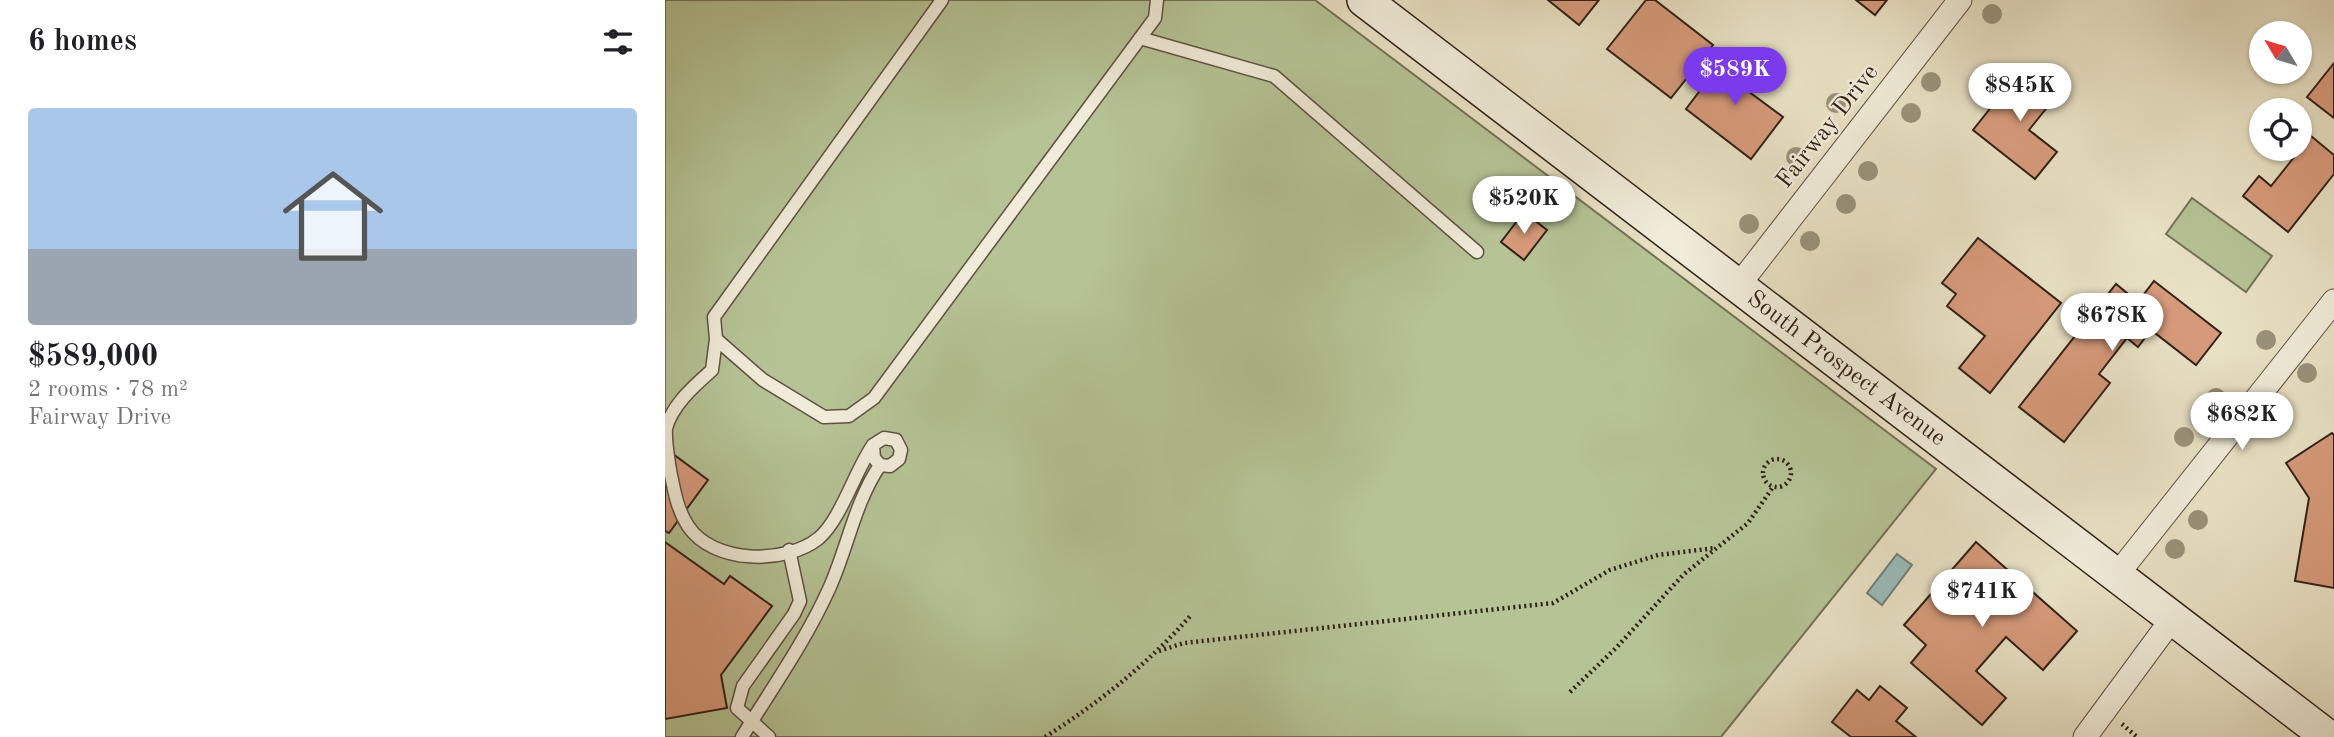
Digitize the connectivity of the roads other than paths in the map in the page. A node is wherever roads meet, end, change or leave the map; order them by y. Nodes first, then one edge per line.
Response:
1 (942, 0) edge
2 (1157, 0) edge
3 (1364, 0) edge
4 (1960, 0) edge
5 (1140, 38) junction
6 (1477, 252) dead end
7 (1738, 286) junction
8 (2334, 301) edge
9 (716, 340) junction
10 (873, 445) junction
11 (880, 465) junction
12 (789, 550) junction
13 (2116, 576) junction
14 (2172, 619) junction
15 (751, 722) junction
16 (742, 737) edge
17 (769, 737) edge
18 (2085, 737) edge
19 (2328, 737) edge

1 - 9 lane
2 - 5 lane
3 - 7 main road, South Prospect Avenue
4 - 7 street, Fairway Drive
5 - 6 lane
5 - 9 lane
7 - 13 main road, South Prospect Avenue
8 - 13 street
9 - 12 lane
10 - 11 lane
10 - 11 lane
10 - 12 lane
11 - 15 lane
12 - 15 lane
13 - 14 main road, South Prospect Avenue
14 - 18 street
14 - 19 main road, South Prospect Avenue
15 - 16 lane
15 - 17 lane

